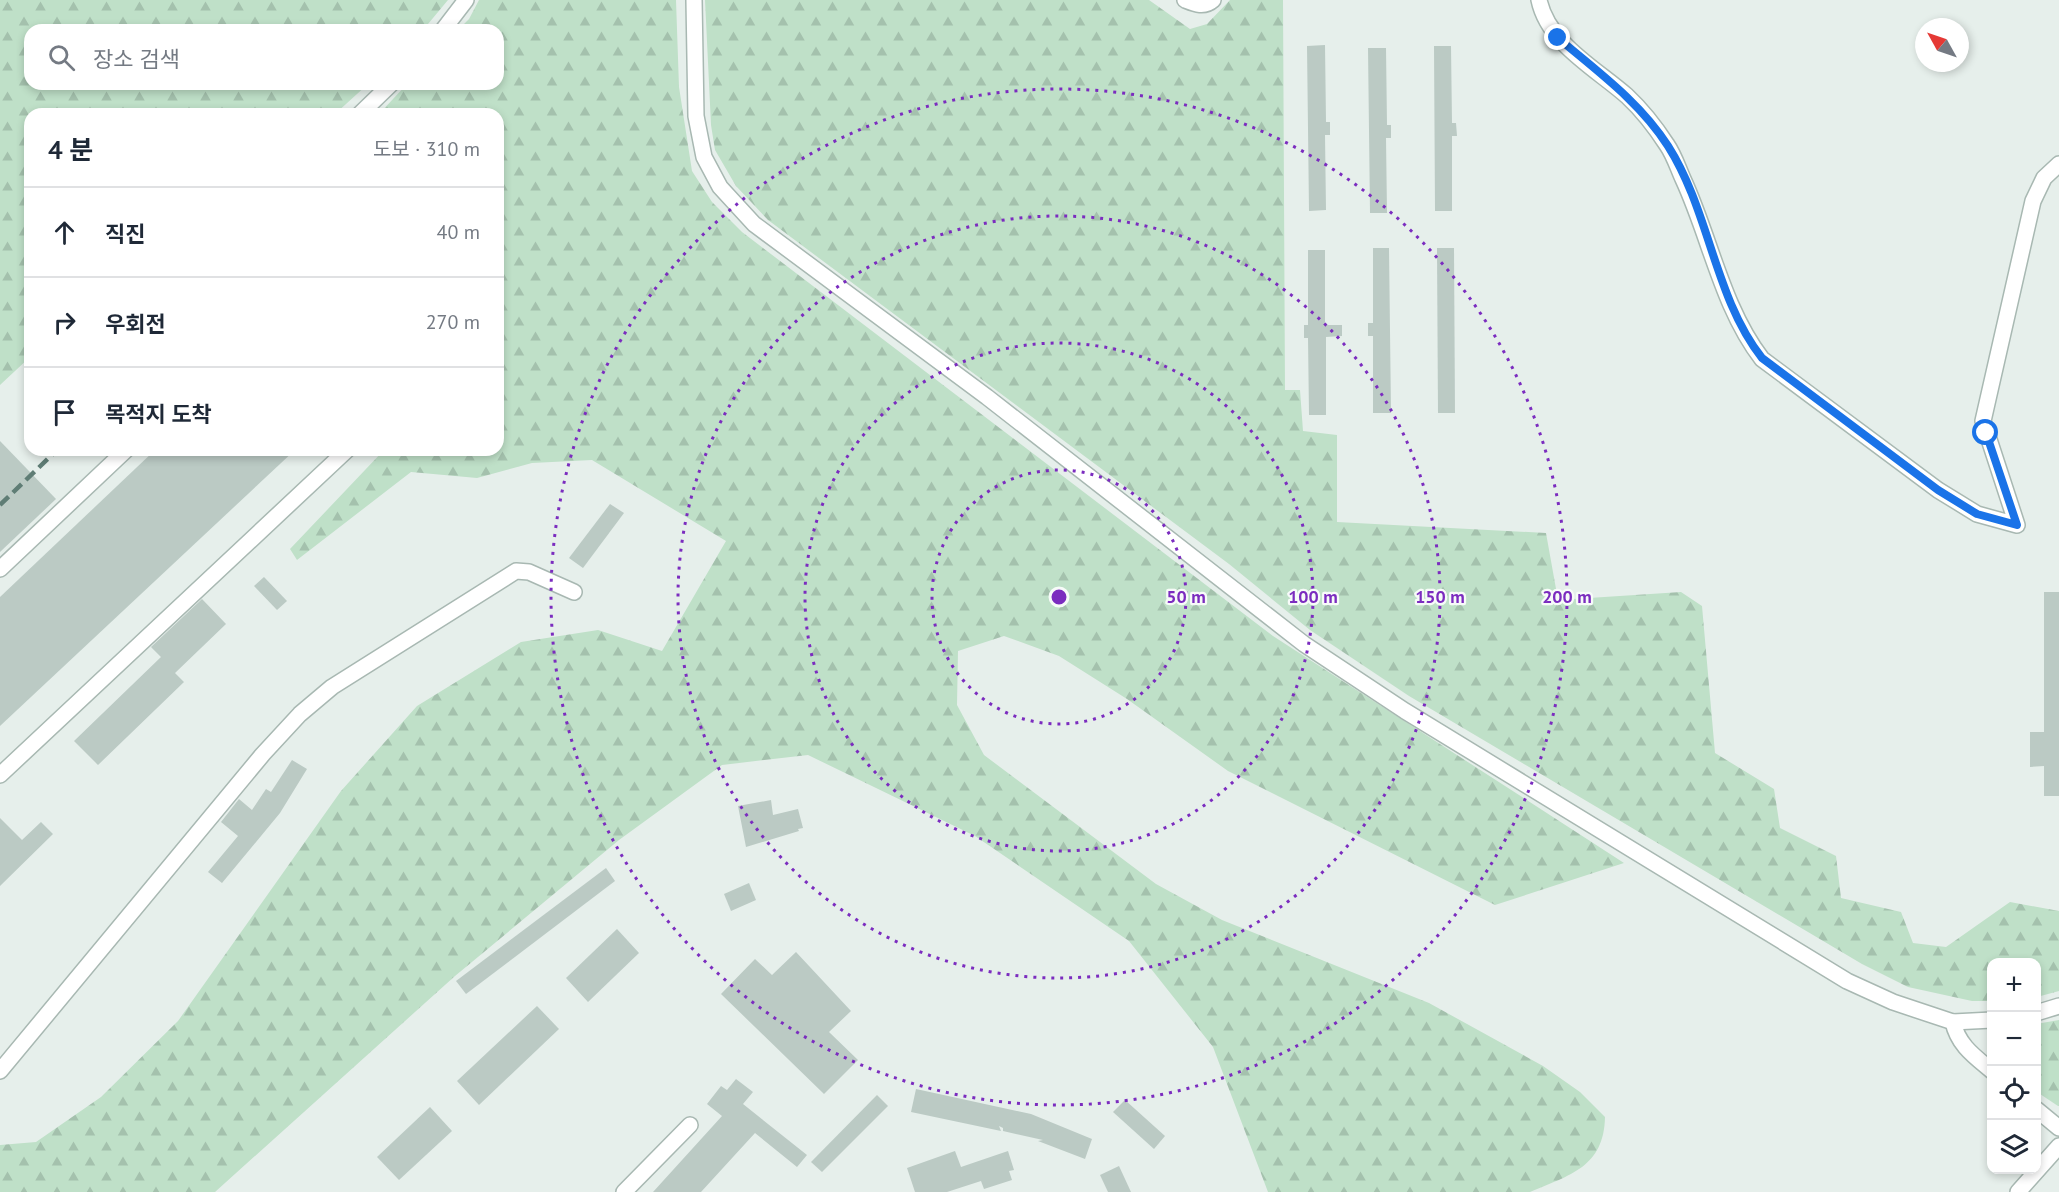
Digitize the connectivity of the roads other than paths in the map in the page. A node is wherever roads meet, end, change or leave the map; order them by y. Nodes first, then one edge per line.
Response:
1 (466, 0) edge
2 (693, 0) edge
3 (1185, 0) edge
4 (1213, 0) edge
5 (1539, 0) edge
6 (448, 24) edge
7 (385, 90) edge
8 (366, 108) edge
9 (2059, 164) edge
10 (120, 456) edge
11 (341, 456) edge
12 (0, 569) edge
13 (574, 592) dead end
14 (0, 775) edge
15 (2059, 1006) edge
16 (2040, 1012) edge
17 (1987, 1020) edge
18 (1953, 1022) junction
19 (1987, 1067) edge
20 (0, 1071) edge
21 (2041, 1112) edge
22 (690, 1125) dead end
23 (2059, 1128) edge
24 (2059, 1146) edge
25 (624, 1192) edge
26 (2018, 1192) edge

1 - 6 street
2 - 18 street
3 - 4 street
5 - 9 street
7 - 8 street
10 - 12 street
11 - 14 street
13 - 20 street
15 - 16 street
17 - 18 street
18 - 19 street
21 - 23 street
22 - 25 street
24 - 26 street

